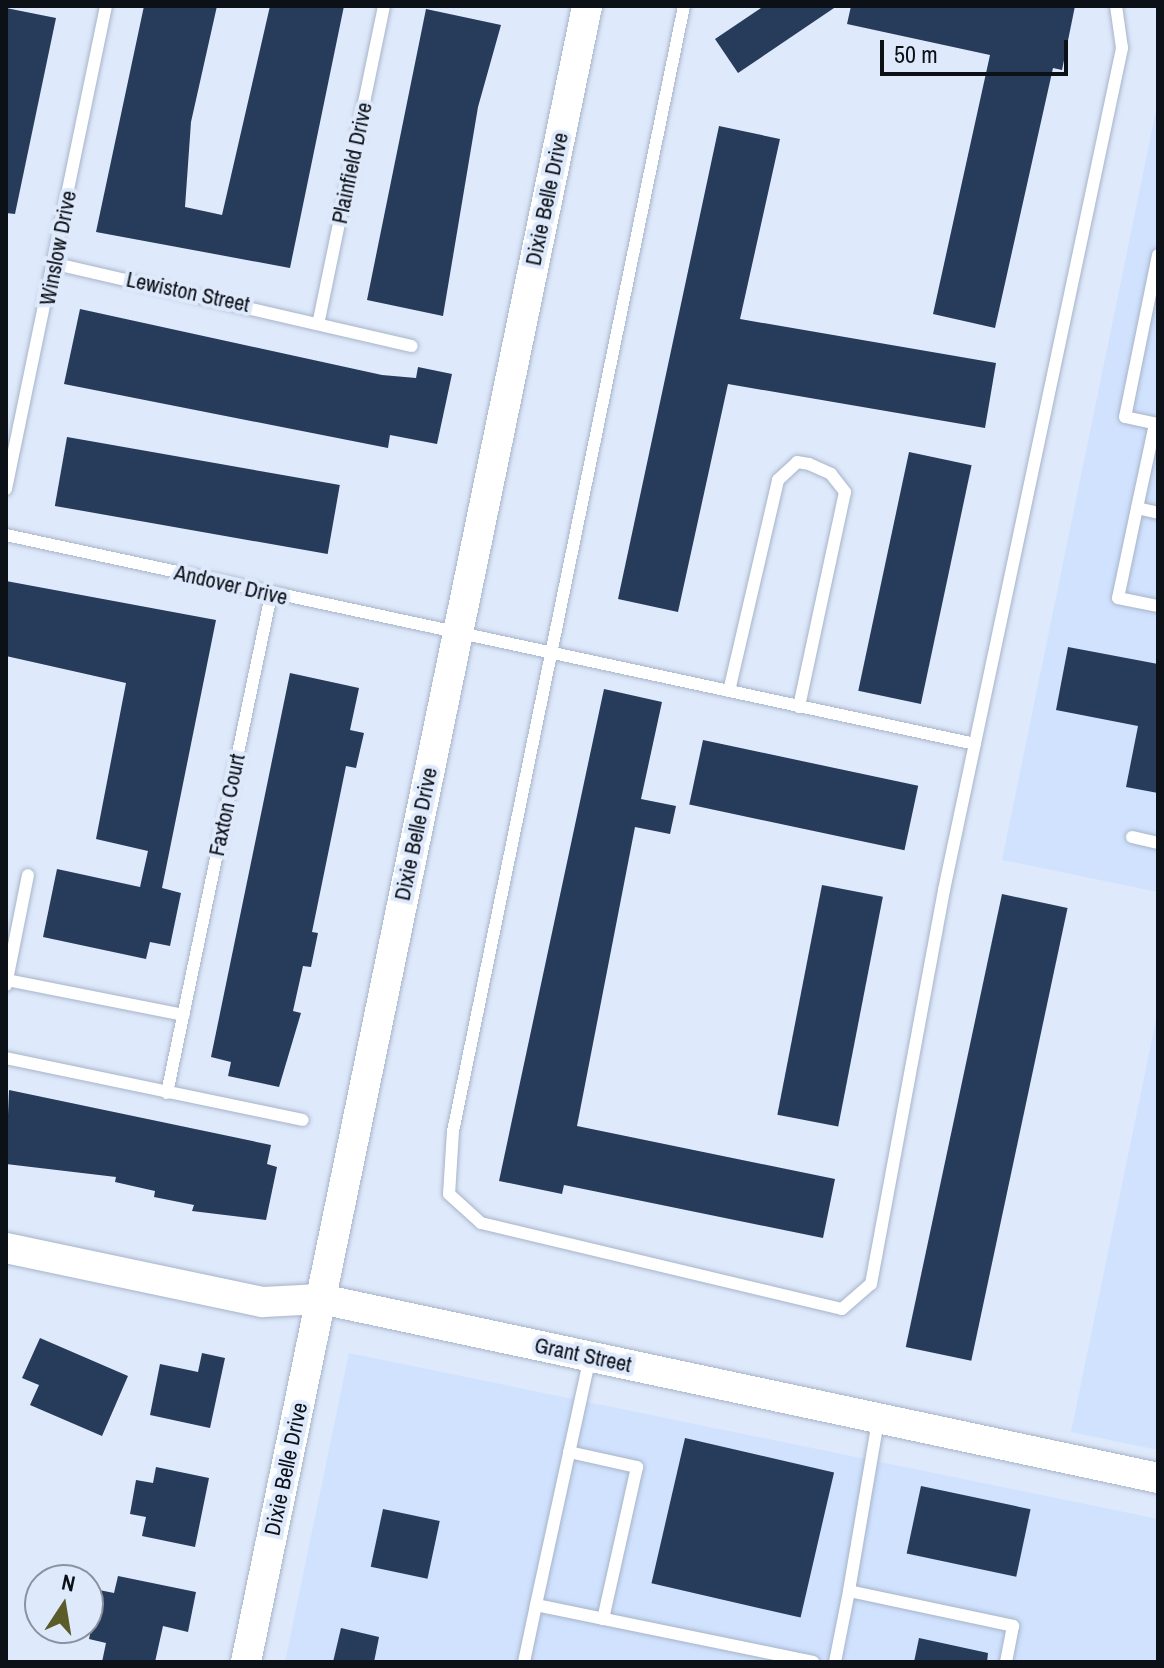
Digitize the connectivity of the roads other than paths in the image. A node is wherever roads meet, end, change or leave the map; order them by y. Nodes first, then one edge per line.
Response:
1 (106, 6) edge
2 (384, 6) edge
3 (587, 6) edge
4 (684, 6) edge
5 (1116, 6) edge
6 (1158, 255) edge
7 (56, 264) junction
8 (319, 320) junction
9 (412, 346) dead end
10 (1156, 424) edge
11 (6, 489) edge
12 (1137, 508) junction
13 (1158, 513) edge
14 (6, 535) edge
15 (271, 595) junction
16 (1158, 606) edge
17 (457, 633) junction
18 (553, 653) junction
19 (729, 691) junction
20 (799, 707) junction
21 (975, 744) junction
22 (1132, 837) dead end
23 (1158, 843) edge
24 (28, 875) dead end
25 (6, 982) edge
26 (184, 1015) junction
27 (6, 1058) edge
28 (167, 1093) junction
29 (303, 1120) dead end
30 (6, 1248) edge
31 (321, 1299) junction
32 (590, 1357) junction
33 (878, 1421) junction
34 (569, 1452) junction
35 (1158, 1478) edge
36 (849, 1591) junction
37 (536, 1605) junction
38 (603, 1619) junction
39 (766, 1657) edge
40 (246, 1662) edge
41 (524, 1662) edge
42 (813, 1662) edge
43 (835, 1662) edge
44 (1006, 1662) edge

1 - 7 lane, Winslow Drive
2 - 8 lane, Plainfield Drive
3 - 17 street, Dixie Belle Drive
4 - 18 lane
5 - 21 lane
6 - 10 lane
7 - 8 lane, Lewiston Street
7 - 11 lane, Winslow Drive
8 - 9 lane, Lewiston Street
10 - 12 lane
12 - 13 lane
12 - 16 lane
14 - 15 lane, Andover Drive
15 - 17 lane, Andover Drive
15 - 26 lane, Faxton Court
17 - 18 lane, Andover Drive
17 - 31 street, Dixie Belle Drive
18 - 19 lane, Andover Drive
18 - 21 lane
19 - 20 lane, Andover Drive
19 - 20 lane
20 - 21 lane, Andover Drive
22 - 23 lane
24 - 25 lane
25 - 26 lane
26 - 28 lane, Faxton Court
27 - 28 lane
28 - 29 lane
30 - 31 street, Grant Street
31 - 32 street, Grant Street
31 - 40 street, Dixie Belle Drive
32 - 33 street, Grant Street
32 - 34 lane
33 - 35 street, Grant Street
33 - 36 lane
34 - 37 lane
34 - 38 lane
36 - 43 lane
36 - 44 lane
37 - 38 lane
37 - 41 lane
38 - 39 lane
39 - 42 lane

